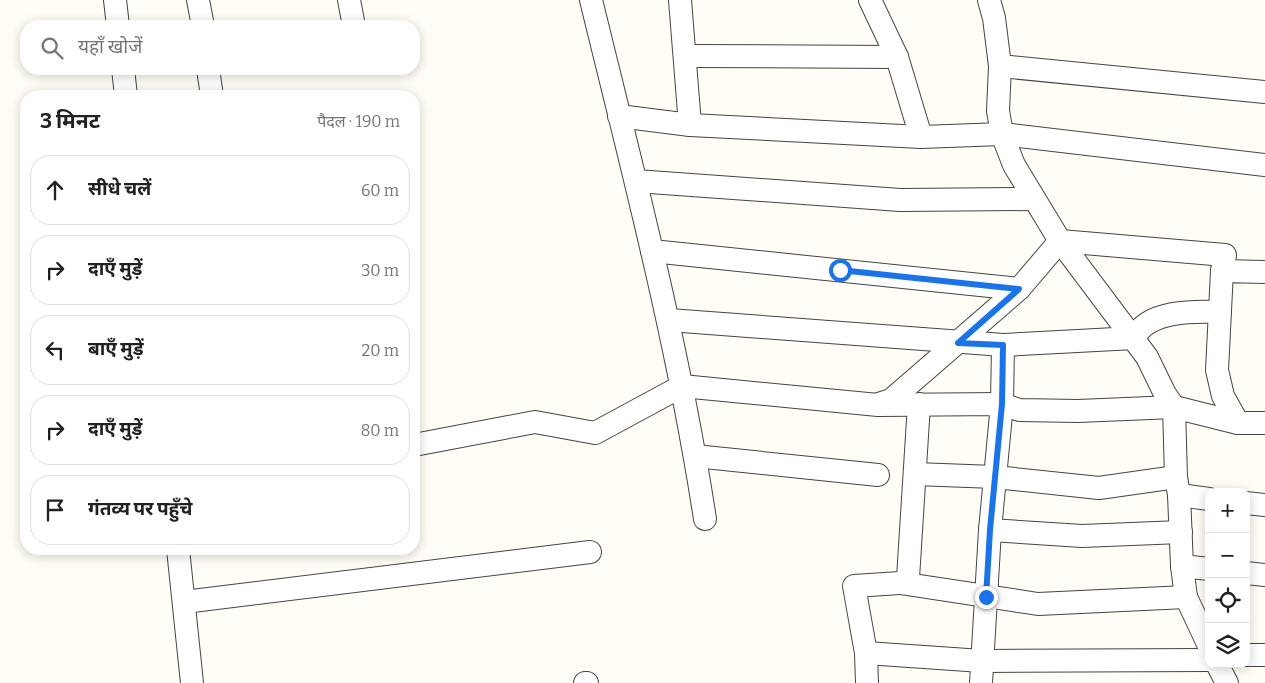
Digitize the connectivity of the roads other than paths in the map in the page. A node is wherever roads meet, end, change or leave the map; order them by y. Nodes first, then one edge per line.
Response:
1 (115, 0) edge
2 (198, 0) edge
3 (591, 0) edge
4 (680, 0) edge
5 (989, 0) edge
6 (875, 2) edge
7 (117, 20) edge
8 (202, 20) edge
9 (685, 56) junction
10 (897, 58) junction
11 (1000, 66) junction
12 (124, 75) edge
13 (209, 75) edge
14 (125, 90) edge
15 (211, 90) edge
16 (1265, 92) edge
17 (619, 116) junction
18 (690, 125) junction
19 (1002, 134) junction
20 (920, 137) junction
21 (1265, 165) edge
22 (636, 181) junction
23 (1034, 199) junction
24 (1060, 241) junction
25 (652, 251) junction
26 (1222, 271) junction
27 (1265, 272) edge
28 (1019, 289) junction
29 (1220, 312) junction
30 (669, 320) junction
31 (1134, 338) junction
32 (958, 343) junction
33 (1003, 345) junction
34 (682, 386) junction
35 (919, 404) junction
36 (1002, 404) junction
37 (878, 405) junction
38 (1174, 407) junction
39 (1238, 423) junction
40 (1265, 423) edge
41 (420, 445) edge
42 (695, 456) junction
43 (915, 474) junction
44 (878, 475) dead end
45 (995, 477) junction
46 (1178, 486) junction
47 (1205, 497) edge
48 (1250, 503) edge
49 (1265, 505) edge
50 (705, 519) dead end
51 (990, 530) junction
52 (1181, 532) junction
53 (590, 552) dead end
54 (179, 555) edge
55 (1182, 566) junction
56 (1205, 569) edge
57 (1250, 573) edge
58 (1265, 575) edge
59 (900, 583) junction
60 (986, 597) junction
61 (1186, 597) junction
62 (184, 602) junction
63 (1205, 637) edge
64 (866, 654) junction
65 (1250, 655) edge
66 (1265, 656) edge
67 (1205, 660) edge
68 (982, 661) junction
69 (1219, 668) edge
70 (192, 683) edge
71 (867, 683) edge
72 (981, 683) edge
73 (1227, 683) edge

1 - 7 street
2 - 8 street
3 - 17 street
4 - 9 street
5 - 11 street
6 - 10 street
9 - 10 street
9 - 18 street
10 - 20 street
11 - 16 street
11 - 19 street
12 - 14 street
13 - 15 street
17 - 18 street
17 - 22 street
18 - 20 street
19 - 20 street
19 - 21 street
19 - 23 street
22 - 23 street
22 - 25 street
23 - 24 street
24 - 26 street
24 - 28 street
24 - 31 street
25 - 28 street
25 - 30 street
26 - 27 street
26 - 29 street
28 - 32 street
29 - 31 street
29 - 39 street
30 - 32 street
30 - 34 street
31 - 33 street
31 - 38 street
32 - 33 street
32 - 37 street
33 - 36 street
34 - 37 street
34 - 41 street
34 - 42 street
35 - 36 street
35 - 37 street
35 - 43 street
36 - 38 street
36 - 45 street
38 - 39 street
38 - 46 street
39 - 40 street
42 - 44 street
42 - 50 street
43 - 45 street
43 - 59 street
45 - 46 street
45 - 51 street
46 - 47 street
46 - 52 street
48 - 49 street
51 - 52 street
51 - 60 street
52 - 55 street
53 - 62 street
54 - 62 street
55 - 56 street
55 - 61 street
57 - 58 street
59 - 60 street
59 - 64 street
60 - 61 street
60 - 68 street
61 - 63 street
62 - 70 street
64 - 68 street
64 - 71 street
65 - 66 street
67 - 68 street
68 - 72 street
69 - 73 street

